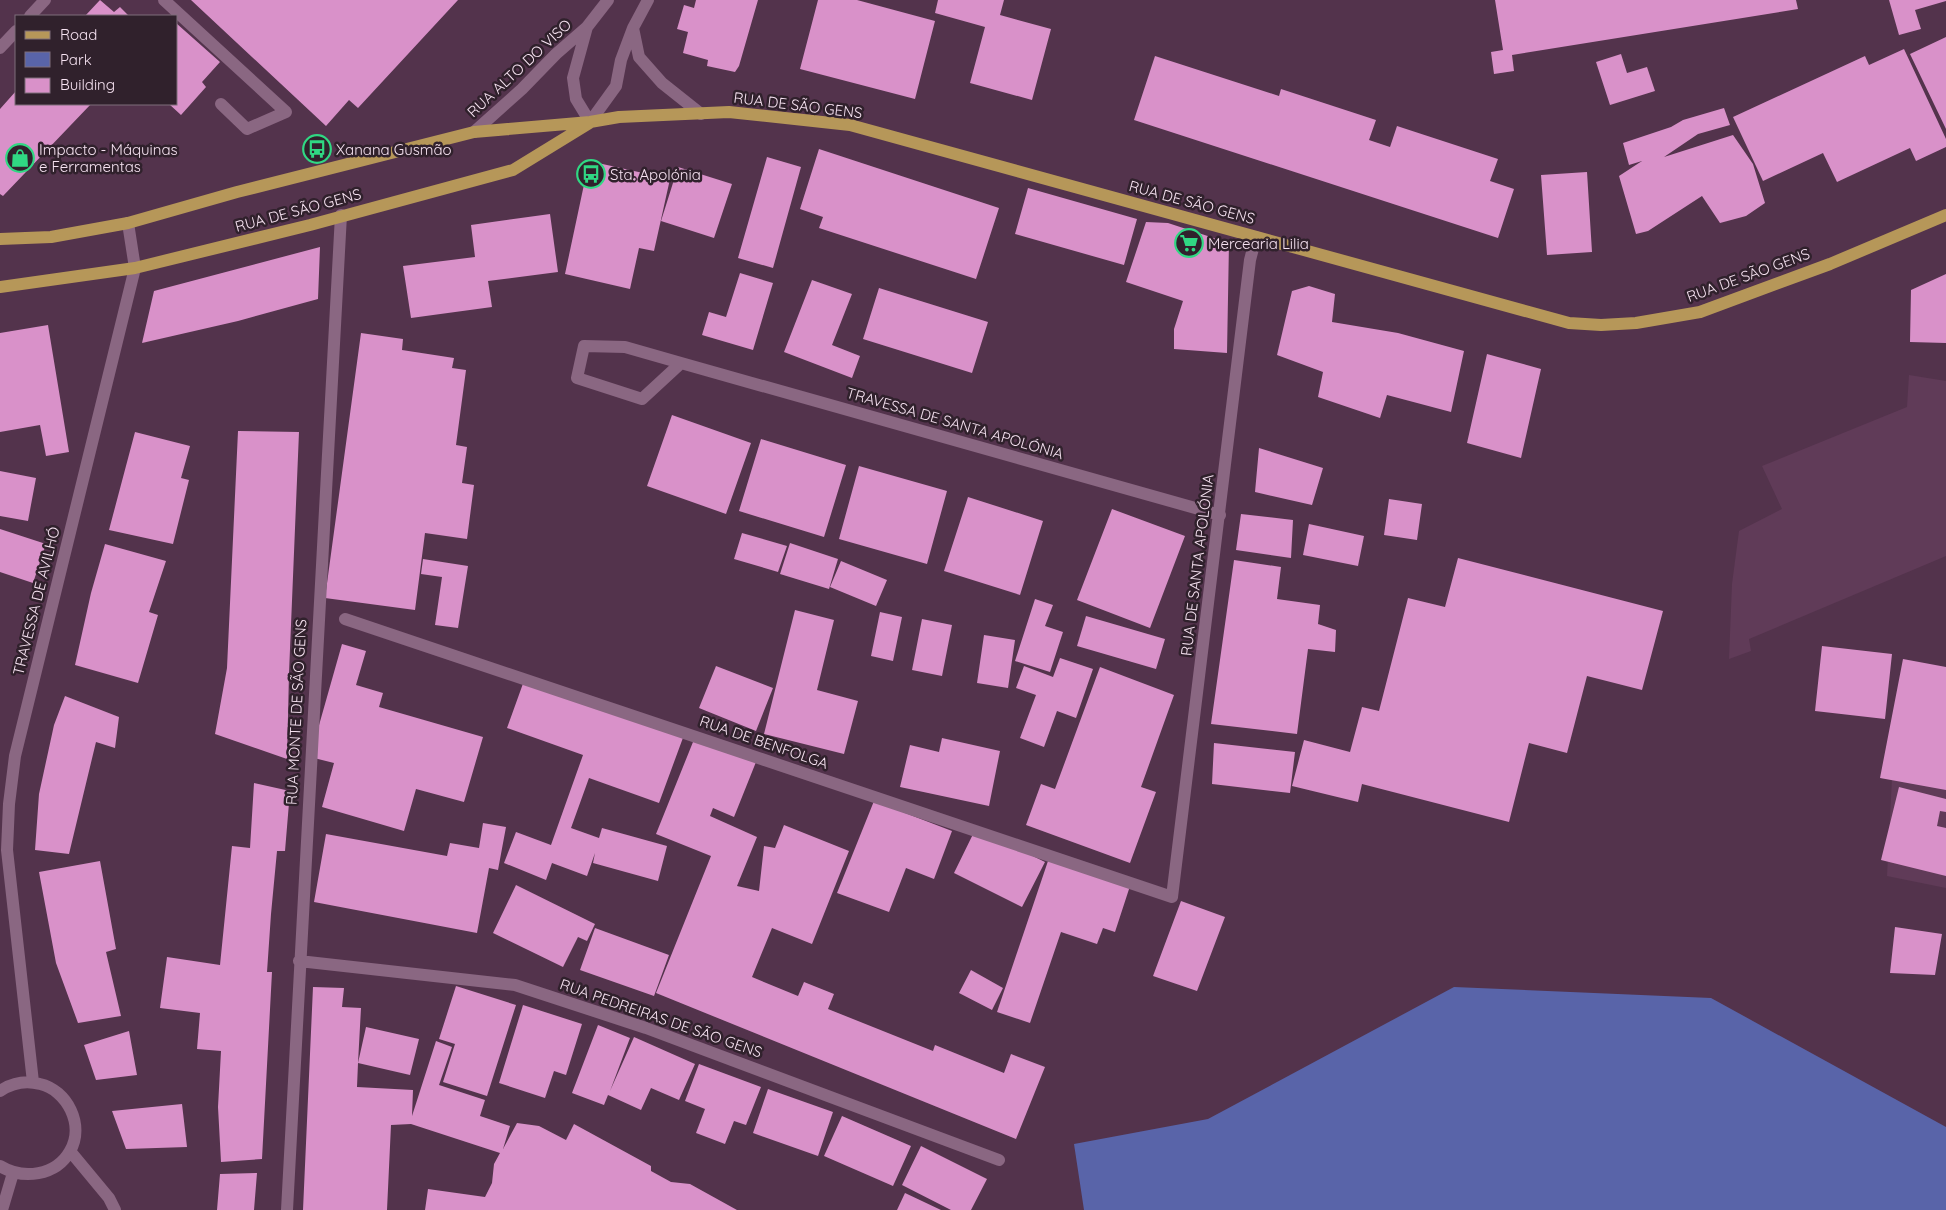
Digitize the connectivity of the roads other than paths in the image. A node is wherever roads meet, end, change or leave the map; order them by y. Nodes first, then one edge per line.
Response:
1 (45, 0) edge
2 (164, 0) edge
3 (608, 0) edge
4 (648, 0) edge
5 (31, 15) edge
6 (587, 27) junction
7 (633, 28) junction
8 (15, 32) edge
9 (0, 48) edge
10 (221, 104) dead end
11 (701, 114) junction
12 (590, 122) junction
13 (474, 132) junction
14 (341, 215) junction
15 (1946, 215) edge
16 (128, 223) junction
17 (1256, 237) junction
18 (0, 240) edge
19 (135, 268) junction
20 (0, 287) edge
21 (681, 363) junction
22 (1220, 515) junction
23 (345, 619) dead end
24 (1172, 897) joint
25 (299, 962) junction
26 (33, 1082) junction
27 (0, 1091) edge
28 (70, 1151) junction
29 (999, 1160) dead end
30 (0, 1166) edge
31 (13, 1173) junction
32 (2, 1210) edge
33 (115, 1210) edge
34 (287, 1210) edge

1 - 5 street
2 - 10 street
3 - 6 street, RUA ALTO DO VISO
4 - 7 street
6 - 12 street, RUA ALTO DO VISO
6 - 13 street, RUA ALTO DO VISO
7 - 11 street
7 - 12 street
8 - 9 street
11 - 12 main road, RUA DE SÃO GENS
11 - 17 main road, RUA DE SÃO GENS
12 - 13 main road, RUA DE SÃO GENS
12 - 14 main road, RUA DE SÃO GENS
13 - 16 main road, RUA DE SÃO GENS
14 - 19 main road, RUA DE SÃO GENS
14 - 25 street, RUA MONTE DE SÃO GENS
15 - 17 main road, RUA DE SÃO GENS
16 - 18 main road, RUA DE SÃO GENS
16 - 19 street, TRAVESSA DE AVILHÓ
17 - 22 street, RUA DE SANTA APOLÓNIA
19 - 20 main road, RUA DE SÃO GENS
19 - 26 street, TRAVESSA DE AVILHÓ
21 - 21 street, TRAVESSA DE SANTA APOLÓNIA
21 - 22 street, TRAVESSA DE SANTA APOLÓNIA
22 - 24 street, RUA DE SANTA APOLÓNIA
23 - 24 street, RUA DE BENFOLGA
25 - 29 street, RUA PEDREIRAS DE SÃO GENS
25 - 34 street, RUA MONTE DE SÃO GENS
26 - 27 street
26 - 28 street
28 - 31 street
28 - 33 street
30 - 31 street
31 - 32 street

